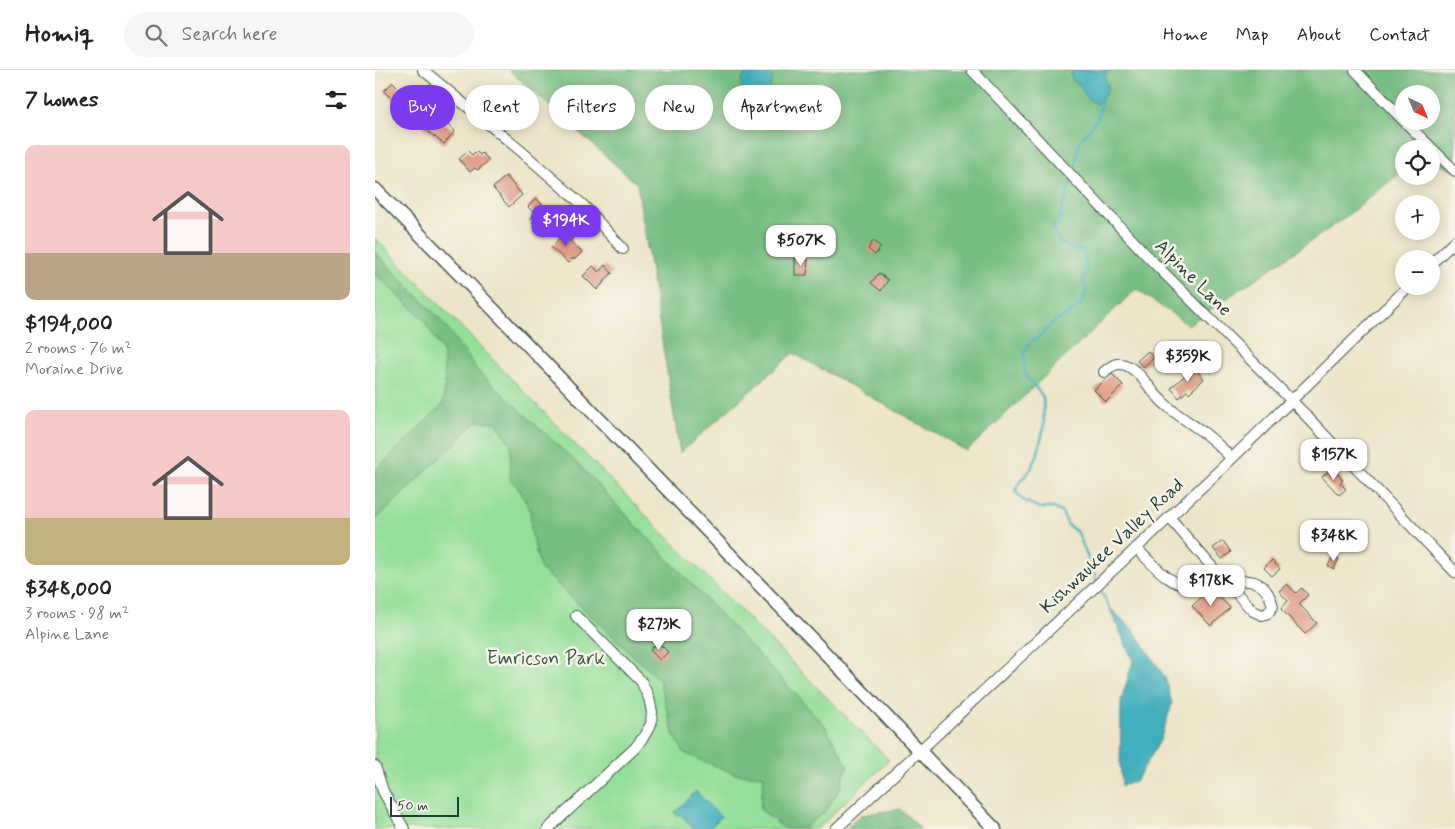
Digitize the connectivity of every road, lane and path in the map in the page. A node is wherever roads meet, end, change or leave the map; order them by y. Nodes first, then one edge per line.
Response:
1 (423, 70) edge
2 (971, 70) edge
3 (1355, 70) edge
4 (1395, 112) edge
5 (1413, 130) edge
6 (1455, 171) edge
7 (375, 189) edge
8 (1455, 241) edge
9 (623, 249) dead end
10 (1440, 255) edge
11 (1400, 295) edge
12 (1104, 372) dead end
13 (1292, 401) junction
14 (1231, 458) junction
15 (1169, 517) junction
16 (1136, 548) junction
17 (1212, 567) junction
18 (1455, 572) edge
19 (1227, 582) dead end
20 (576, 616) dead end
21 (919, 751) junction
22 (375, 766) edge
23 (403, 829) edge
24 (548, 829) edge
25 (836, 829) edge
26 (995, 829) edge

1 - 9 street
2 - 13 street, Alpine Lane
3 - 4 street
5 - 6 street
7 - 21 main road
8 - 10 street
11 - 13 street, Kishwaukee Valley Road
12 - 14 street
13 - 14 street, Kishwaukee Valley Road
13 - 18 street, Alpine Lane
14 - 15 street, Kishwaukee Valley Road
15 - 16 street, Kishwaukee Valley Road
15 - 17 street
16 - 17 street
16 - 21 street, Kishwaukee Valley Road
17 - 19 street
20 - 24 street
21 - 25 street, Kishwaukee Valley Road
21 - 26 main road
22 - 23 street

